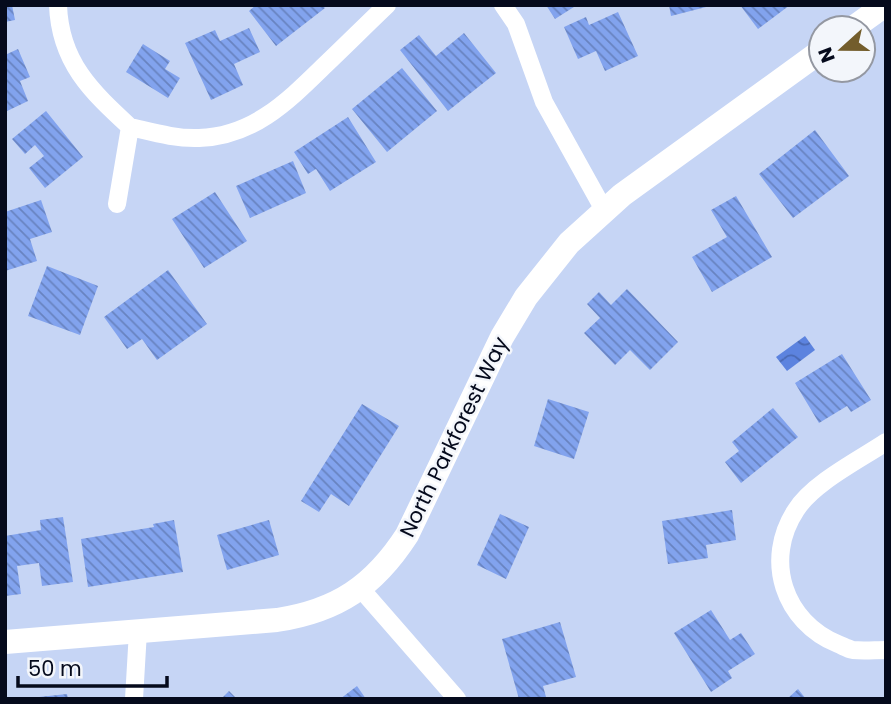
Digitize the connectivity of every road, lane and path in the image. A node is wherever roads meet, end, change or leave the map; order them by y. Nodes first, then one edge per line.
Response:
1 (58, 5) edge
2 (387, 5) edge
3 (503, 5) edge
4 (807, 61) edge
5 (130, 127) junction
6 (117, 204) dead end
7 (604, 210) junction
8 (886, 442) edge
9 (361, 589) junction
10 (138, 631) junction
11 (5, 642) edge
12 (886, 650) edge
13 (134, 699) edge
14 (457, 699) edge

1 - 5 street
2 - 5 street
3 - 7 street
4 - 7 street, North Parkforest Way
5 - 6 street
7 - 9 street, North Parkforest Way
8 - 12 street
9 - 10 street, North Parkforest Way
9 - 14 street
10 - 11 street, North Parkforest Way
10 - 13 street

